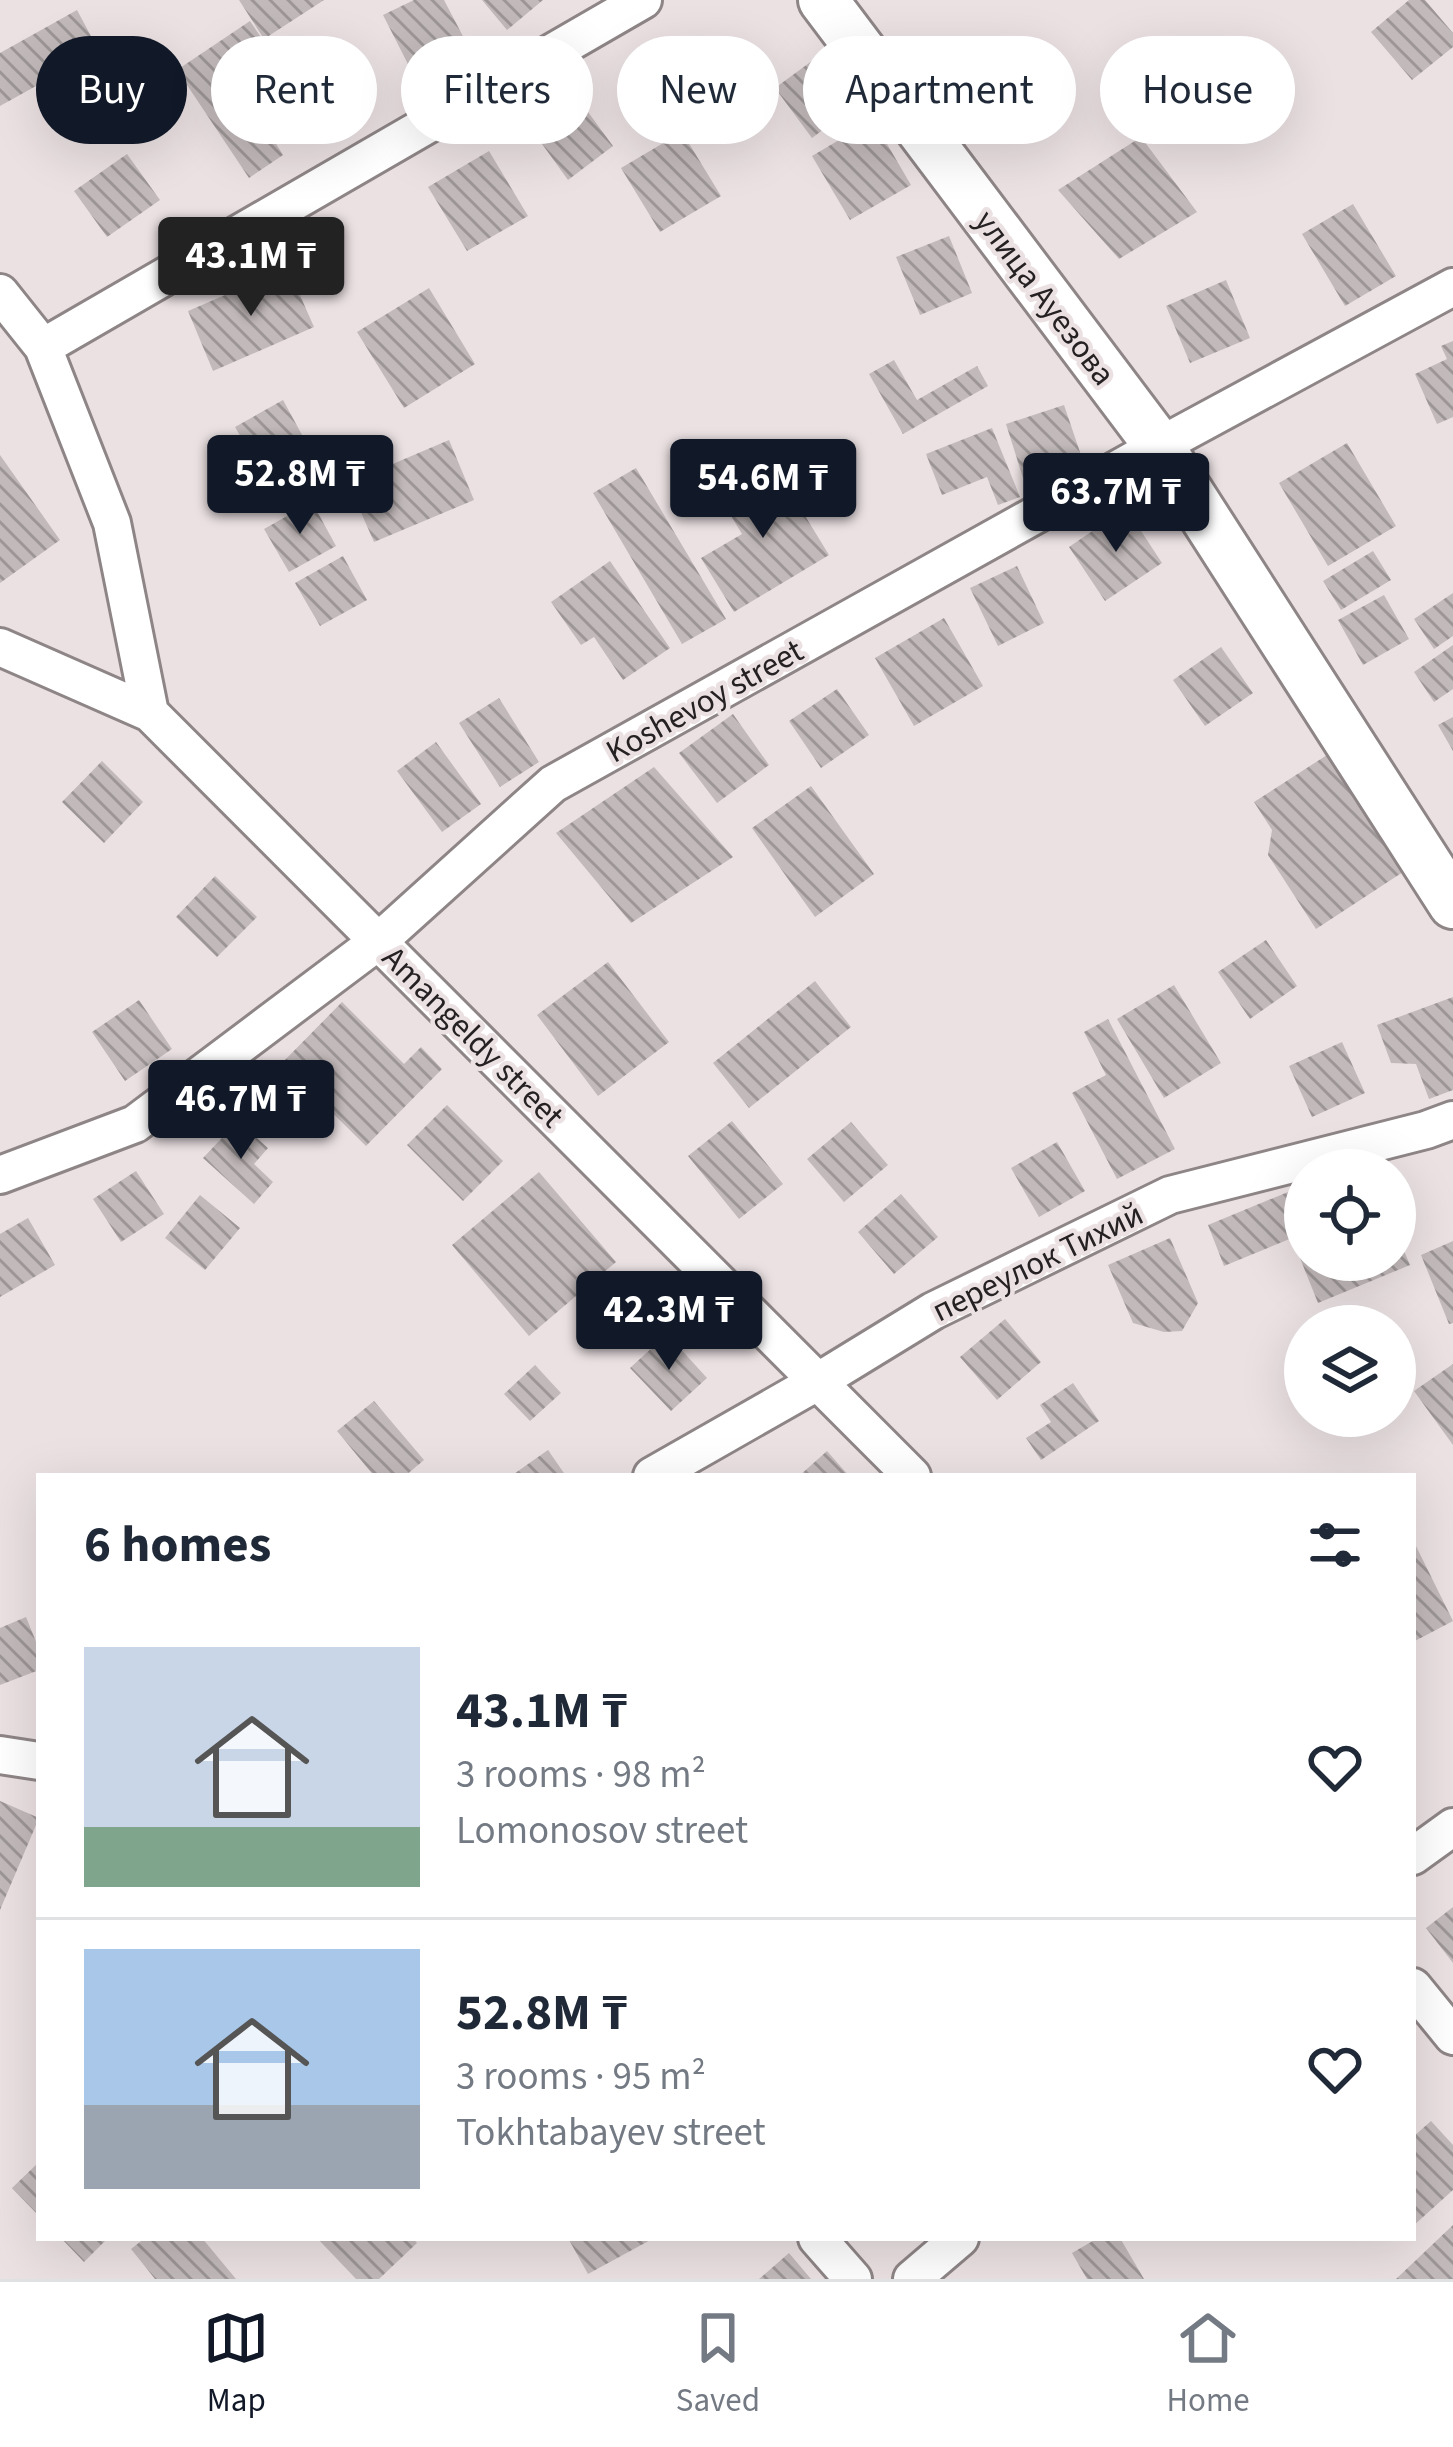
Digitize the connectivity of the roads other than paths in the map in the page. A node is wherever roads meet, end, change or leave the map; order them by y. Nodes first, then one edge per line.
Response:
1 (643, 0) edge
2 (823, 0) edge
3 (1453, 287) edge
4 (0, 293) edge
5 (43, 347) junction
6 (1159, 446) junction
7 (0, 647) edge
8 (150, 713) junction
9 (1453, 904) edge
10 (380, 940) junction
11 (1453, 1120) edge
12 (0, 1174) edge
13 (817, 1382) junction
14 (657, 1473) edge
15 (909, 1473) edge
16 (0, 1755) edge
17 (36, 1761) edge
18 (1453, 1827) edge
19 (1416, 1854) edge
20 (1416, 1991) edge
21 (1453, 2036) edge
22 (820, 2241) edge
23 (956, 2241) edge
24 (853, 2279) edge
25 (912, 2279) edge

1 - 5 street
2 - 6 street, улица Ауезова
3 - 6 street, Koshevoy street
4 - 5 street
5 - 8 street
6 - 9 street, улица Ауезова
6 - 10 street, Koshevoy street
7 - 8 street, Amangeldy street
8 - 10 street, Amangeldy street
10 - 12 street, Koshevoy street
10 - 13 street, Amangeldy street
11 - 13 street, переулок Тихий
13 - 14 street, переулок Тихий
13 - 15 street, Amangeldy street
16 - 17 street
18 - 19 street
20 - 21 street
22 - 24 street
23 - 25 street

